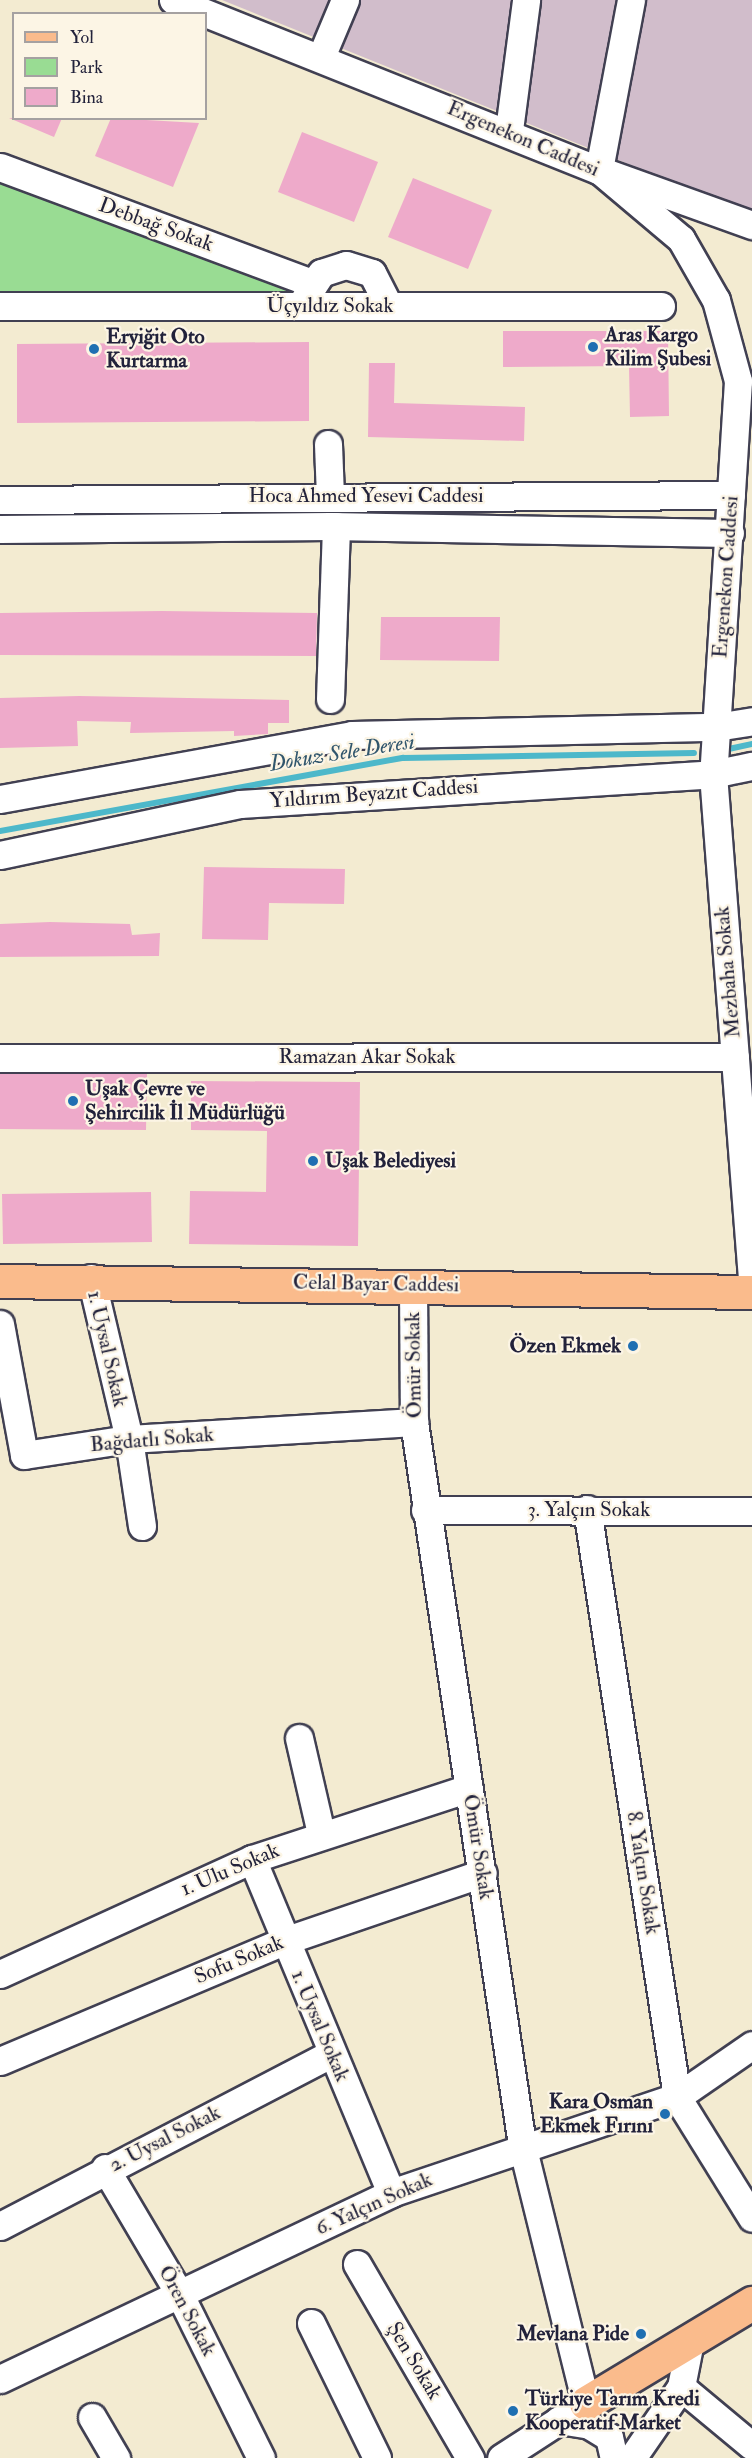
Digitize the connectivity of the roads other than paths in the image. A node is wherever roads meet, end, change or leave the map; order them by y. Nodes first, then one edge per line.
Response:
1 (173, 0) edge
2 (345, 0) edge
3 (526, 0) edge
4 (631, 0) edge
5 (204, 12) edge
6 (207, 13) edge
7 (321, 57) junction
8 (509, 130) junction
9 (0, 167) edge
10 (599, 170) junction
11 (752, 225) edge
12 (308, 294) junction
13 (0, 306) edge
14 (389, 306) junction
15 (661, 306) dead end
16 (752, 342) edge
17 (738, 381) junction
18 (328, 444) dead end
19 (330, 495) junction
20 (731, 495) junction
21 (0, 500) edge
22 (336, 526) junction
23 (0, 529) edge
24 (730, 533) junction
25 (752, 554) edge
26 (728, 567) junction
27 (330, 699) dead end
28 (752, 721) edge
29 (716, 727) junction
30 (752, 766) edge
31 (713, 774) junction
32 (0, 800) edge
33 (0, 855) edge
34 (735, 1057) junction
35 (0, 1058) edge
36 (91, 1278) junction
37 (752, 1278) edge
38 (0, 1281) edge
39 (413, 1284) junction
40 (752, 1292) edge
41 (0, 1324) edge
42 (414, 1422) junction
43 (129, 1439) junction
44 (587, 1509) junction
45 (425, 1510) junction
46 (752, 1511) edge
47 (142, 1526) dead end
48 (299, 1738) dead end
49 (469, 1788) junction
50 (321, 1833) junction
51 (252, 1858) junction
52 (483, 1873) junction
53 (284, 1941) junction
54 (0, 1974) edge
55 (752, 2045) edge
56 (331, 2054) junction
57 (0, 2061) edge
58 (677, 2097) junction
59 (522, 2145) junction
60 (105, 2168) junction
61 (391, 2193) junction
62 (752, 2217) edge
63 (0, 2226) edge
64 (357, 2264) dead end
65 (180, 2295) junction
66 (752, 2303) edge
67 (310, 2323) dead end
68 (690, 2341) junction
69 (0, 2379) edge
70 (681, 2387) junction
71 (573, 2411) junction
72 (92, 2417) dead end
73 (752, 2446) edge
74 (643, 2453) edge
75 (116, 2458) edge
76 (261, 2458) edge
77 (377, 2458) edge
78 (470, 2458) edge
79 (501, 2458) edge
80 (614, 2458) edge

1 - 5 street, Ergenekon Caddesi
2 - 7 street
3 - 8 street
4 - 10 street
6 - 7 street, Ergenekon Caddesi
7 - 8 street, Ergenekon Caddesi
8 - 10 street, Ergenekon Caddesi
9 - 12 street, Debbağ Sokak
10 - 11 street
10 - 17 street, Ergenekon Caddesi
12 - 13 street, Üçyıldız Sokak
12 - 14 street, Üçyıldız Sokak
12 - 14 street
14 - 15 street, Üçyıldız Sokak
16 - 17 street
17 - 20 street, Ergenekon Caddesi
18 - 19 street
19 - 20 street, Hoca Ahmed Yesevi Caddesi
19 - 21 street, Hoca Ahmed Yesevi Caddesi
20 - 24 street, Ergenekon Caddesi
22 - 23 street, Hoca Ahmed Yesevi Caddesi
22 - 24 street, Hoca Ahmed Yesevi Caddesi
22 - 27 street
24 - 26 street, Ergenekon Caddesi
25 - 26 street
26 - 29 street, Ergenekon Caddesi
28 - 29 street
29 - 31 street, Ergenekon Caddesi
29 - 32 street
30 - 31 street, Yıldırım Beyazıt Caddesi
31 - 33 street, Yıldırım Beyazıt Caddesi
31 - 34 street, Mezbaha Sokak
34 - 35 street, Ramazan Akar Sokak
34 - 37 street, Mezbaha Sokak
36 - 38 main road, Celal Bayar Caddesi
36 - 39 main road, Celal Bayar Caddesi
36 - 43 street, 1. Uysal Sokak
39 - 40 main road, Celal Bayar Caddesi
39 - 42 street, Ömür Sokak
41 - 43 street, Bağdatlı Sokak
42 - 43 street, Bağdatlı Sokak
42 - 45 street, Ömür Sokak
43 - 47 street, 1. Uysal Sokak
44 - 45 street, 3. Yalçın Sokak
44 - 46 street, 3. Yalçın Sokak
44 - 58 street, 8. Yalçın Sokak
45 - 49 street, Ömür Sokak
48 - 50 street
49 - 50 street, 1. Ulu Sokak
49 - 52 street, Ömür Sokak
50 - 51 street, 1. Ulu Sokak
51 - 53 street, 1. Uysal Sokak
51 - 54 street, 1. Ulu Sokak
52 - 53 street, Sofu Sokak
52 - 59 street, Ömür Sokak
53 - 56 street, 1. Uysal Sokak
53 - 57 street, Sofu Sokak
55 - 58 street, 6. Yalçın Sokak
56 - 60 street, 2. Uysal Sokak
56 - 61 street, 1. Uysal Sokak
58 - 59 street, 6. Yalçın Sokak
58 - 62 street, 8. Yalçın Sokak
59 - 61 street, 6. Yalçın Sokak
59 - 71 street, Ömür Sokak
60 - 63 street, 2. Uysal Sokak
60 - 65 street, Ören Sokak
61 - 65 street, 6. Yalçın Sokak
64 - 78 street, Şen Sokak
65 - 69 street, 6. Yalçın Sokak
65 - 76 street, Ören Sokak
66 - 68 main road
67 - 77 street
68 - 70 street
68 - 71 main road
70 - 73 street
70 - 74 street
71 - 79 street
71 - 80 street
72 - 75 street

